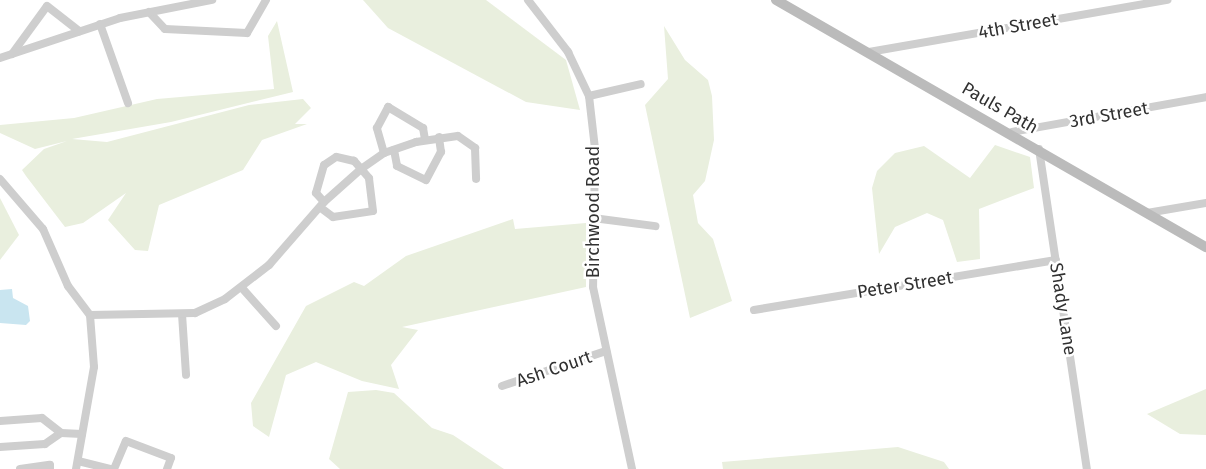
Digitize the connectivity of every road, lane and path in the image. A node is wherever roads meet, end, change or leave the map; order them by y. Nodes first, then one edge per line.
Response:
1 (212, 0) edge
2 (266, 0) edge
3 (528, 0) edge
4 (1167, 0) edge
5 (781, 2) edge
6 (149, 12) junction
7 (100, 24) junction
8 (79, 32) junction
9 (869, 52) junction
10 (12, 54) junction
11 (0, 58) edge
12 (641, 84) dead end
13 (588, 96) junction
14 (1206, 97) edge
15 (128, 103) dead end
16 (1012, 132) junction
17 (439, 137) junction
18 (425, 139) junction
19 (1039, 149) junction
20 (394, 150) junction
21 (384, 154) junction
22 (362, 169) junction
23 (476, 178) dead end
24 (0, 179) edge
25 (1206, 203) edge
26 (323, 205) junction
27 (1147, 214) junction
28 (593, 218) junction
29 (655, 226) dead end
30 (1206, 247) edge
31 (1056, 260) junction
32 (242, 288) junction
33 (754, 310) dead end
34 (182, 314) junction
35 (90, 315) junction
36 (276, 326) dead end
37 (606, 351) junction
38 (186, 375) dead end
39 (502, 386) dead end
40 (0, 421) edge
41 (61, 433) junction
42 (82, 434) junction
43 (0, 448) edge
44 (77, 465) edge
45 (20, 469) edge
46 (50, 469) edge
47 (112, 469) edge
48 (167, 469) edge
49 (632, 469) edge
50 (1087, 469) edge

1 - 6 street
2 - 6 street
3 - 13 street, Birchwood Road
4 - 9 street, 4th Street
5 - 9 street, Pauls Path
6 - 7 street
7 - 8 street
7 - 15 street
8 - 10 street
8 - 10 street
9 - 16 street, Pauls Path
10 - 11 street
12 - 13 street
13 - 28 street, Birchwood Road
14 - 16 street, 3rd Street
16 - 19 street, Pauls Path
17 - 18 street
17 - 20 street
17 - 23 street
18 - 20 street
18 - 21 street
19 - 27 street, Pauls Path
19 - 31 street, Shady Lane
20 - 21 street
21 - 22 street
22 - 26 street
22 - 26 street
22 - 26 street
24 - 35 street
25 - 27 street
26 - 32 street
27 - 30 street, Pauls Path
28 - 29 street
28 - 37 street, Birchwood Road
31 - 33 street, Peter Street
31 - 50 street, Shady Lane
32 - 34 street
32 - 36 street
34 - 35 street
34 - 38 street
35 - 42 street
37 - 39 street, Ash Court
37 - 49 street, Birchwood Road
40 - 41 street
41 - 42 street
41 - 43 street
42 - 44 street
44 - 47 street
45 - 46 street
47 - 48 street

